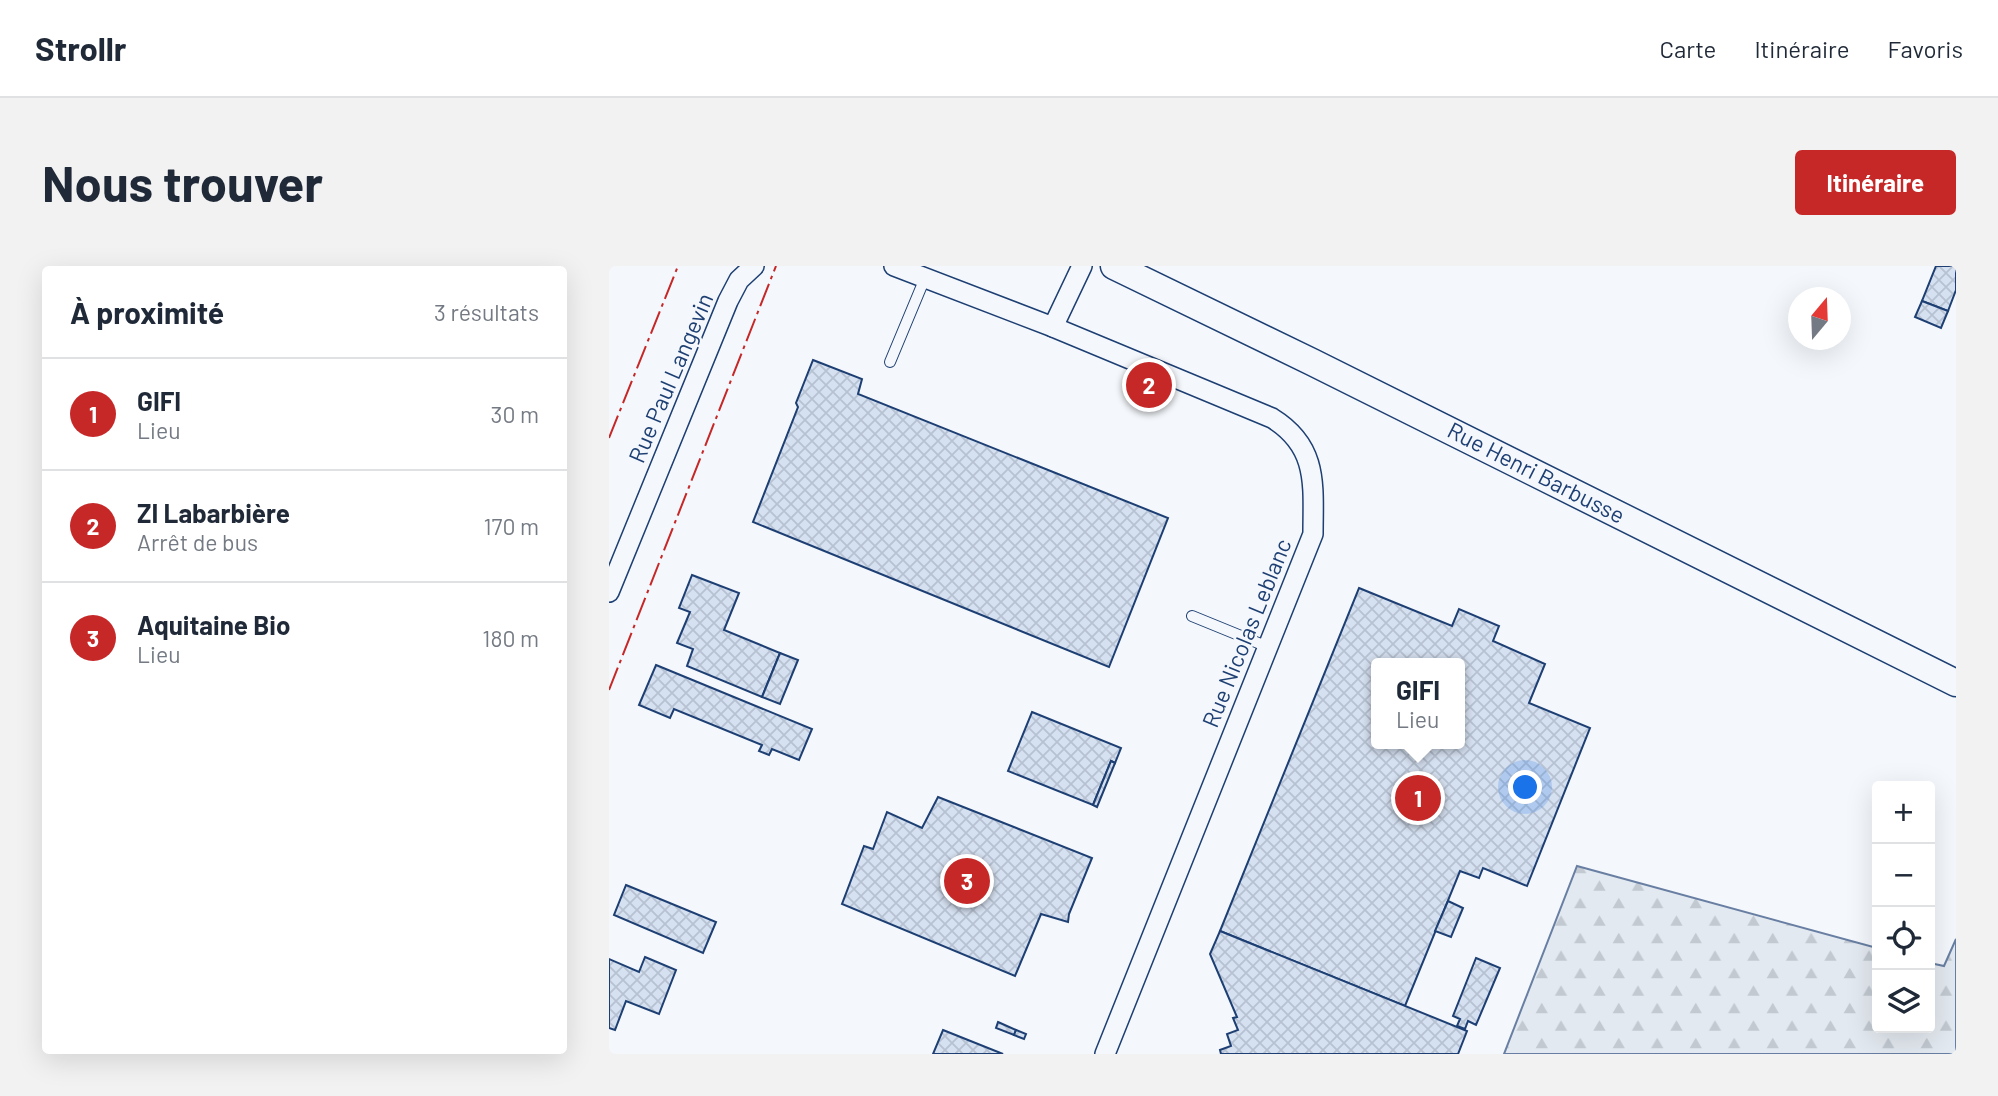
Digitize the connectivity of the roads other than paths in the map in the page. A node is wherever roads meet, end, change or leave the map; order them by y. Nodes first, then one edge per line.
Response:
1 (754, 266) edge
2 (894, 266) edge
3 (1082, 266) edge
4 (1114, 266) edge
5 (925, 278) junction
6 (1053, 327) junction
7 (890, 362) dead end
8 (609, 592) edge
9 (1192, 615) dead end
10 (1268, 647) junction
11 (1956, 683) edge
12 (1105, 1054) edge

1 - 8 street, Rue Paul Langevin
2 - 5 street
3 - 6 street
4 - 11 main road, Rue Henri Barbusse
5 - 6 street
5 - 7 lane
6 - 10 street, Rue Nicolas Leblanc
9 - 10 lane
10 - 12 street, Rue Nicolas Leblanc

